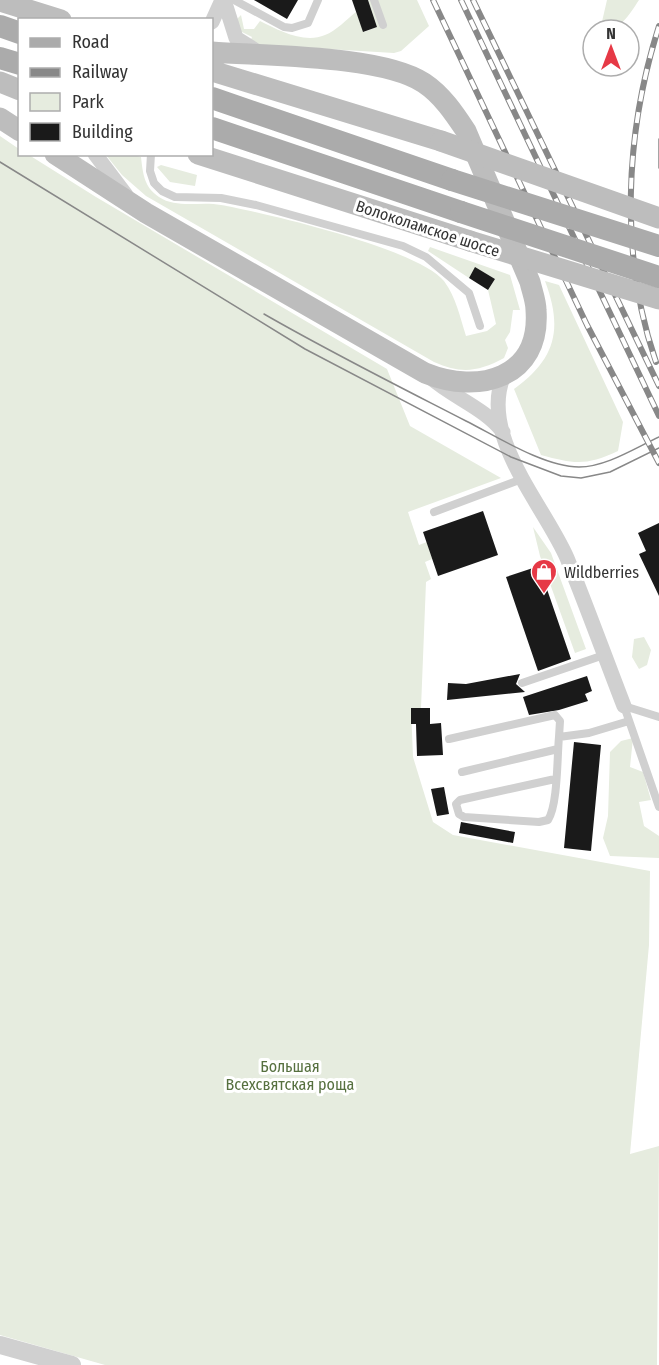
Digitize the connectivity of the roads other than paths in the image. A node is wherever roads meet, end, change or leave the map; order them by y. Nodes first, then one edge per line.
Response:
1 (223, 0) edge
2 (234, 0) edge
3 (374, 0) edge
4 (0, 1) edge
5 (317, 1) edge
6 (52, 16) edge
7 (213, 20) edge
8 (383, 25) dead end
9 (0, 26) edge
10 (18, 32) edge
11 (213, 52) edge
12 (260, 53) junction
13 (0, 58) edge
14 (18, 63) edge
15 (213, 71) edge
16 (0, 82) edge
17 (18, 89) edge
18 (213, 98) edge
19 (0, 118) edge
20 (213, 128) edge
21 (18, 130) edge
22 (58, 156) edge
23 (96, 156) edge
24 (151, 156) edge
25 (204, 156) edge
26 (146, 213) junction
27 (659, 217) edge
28 (659, 225) edge
29 (659, 246) edge
30 (659, 277) edge
31 (659, 299) edge
32 (480, 326) dead end
33 (425, 373) junction
34 (504, 375) junction
35 (503, 432) junction
36 (522, 479) junction
37 (434, 512) dead end
38 (604, 655) junction
39 (522, 683) dead end
40 (627, 714) junction
41 (659, 717) edge
42 (559, 737) junction
43 (449, 739) dead end
44 (558, 749) junction
45 (462, 772) dead end
46 (555, 779) junction
47 (659, 807) edge
48 (0, 1345) edge
49 (72, 1365) edge

1 - 7 street
1 - 12 street
2 - 5 lane
3 - 8 lane
4 - 6 main road
9 - 10 main road
11 - 12 main road
12 - 34 main road
13 - 14 main road
15 - 27 main road, bridge
16 - 17 main road
18 - 29 main road, bridge
19 - 21 main road
20 - 30 main road, Волоколамское шоссе, bridge
22 - 26 main road
23 - 26 street
24 - 32 lane
25 - 31 main road, Волоколамское шоссе, bridge
26 - 33 main road
27 - 28 street
33 - 34 main road
33 - 35 street
34 - 35 street
35 - 36 street
36 - 37 lane
36 - 38 street
38 - 39 lane
38 - 40 street
40 - 41 lane
40 - 42 lane
40 - 47 lane
42 - 43 lane
42 - 44 lane
44 - 45 lane
44 - 46 lane
46 - 46 lane
48 - 49 street

